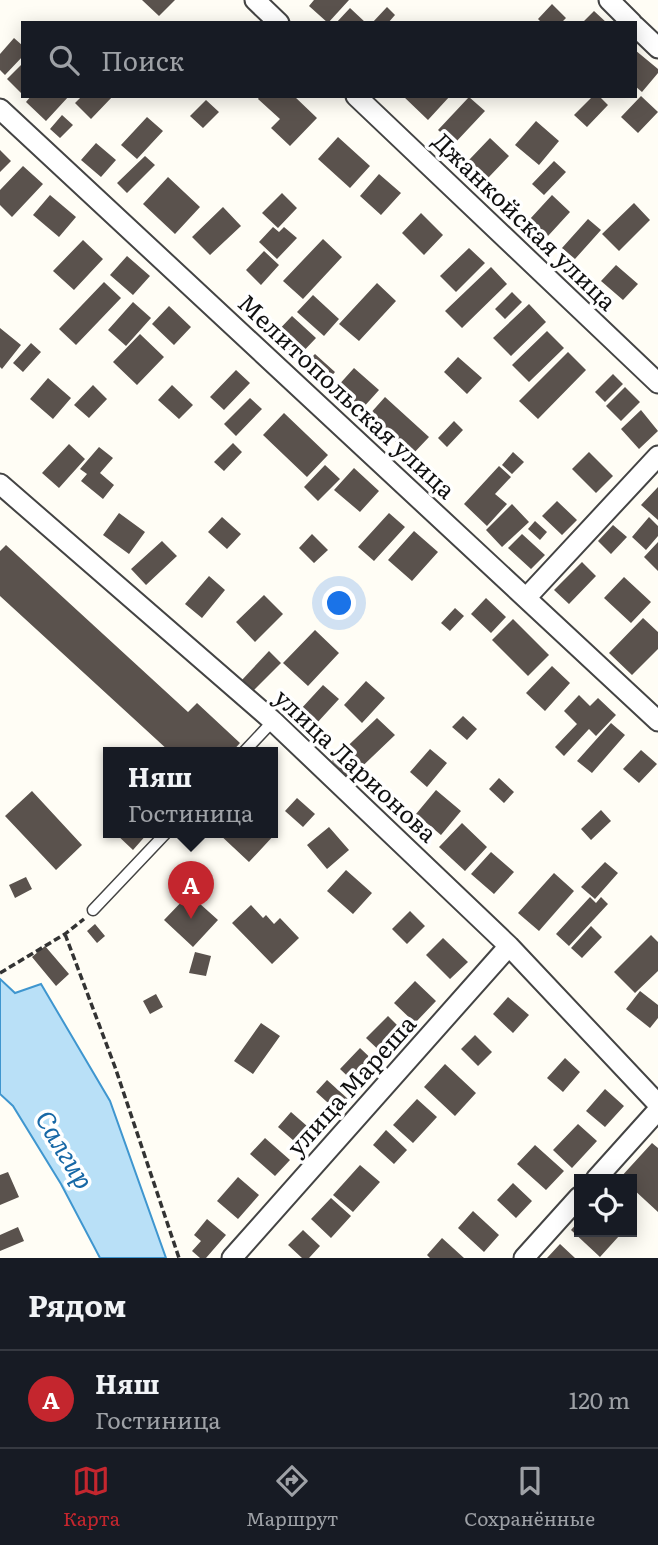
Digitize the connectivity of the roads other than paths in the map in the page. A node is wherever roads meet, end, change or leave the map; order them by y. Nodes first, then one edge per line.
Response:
1 (255, 0) edge
2 (608, 0) edge
3 (277, 21) edge
4 (631, 21) edge
5 (637, 27) edge
6 (658, 48) edge
7 (358, 98) edge
8 (0, 109) edge
9 (658, 383) edge
10 (658, 456) edge
11 (0, 484) edge
12 (526, 598) junction
13 (273, 721) junction
14 (658, 721) edge
15 (249, 747) edge
16 (161, 838) edge
17 (93, 910) road end
18 (509, 946) junction
19 (658, 1104) edge
20 (658, 1110) edge
21 (600, 1174) edge
22 (574, 1203) edge
23 (232, 1258) edge
24 (524, 1258) edge

1 - 3 street
2 - 4 street
5 - 6 street
7 - 9 street, Джанкойская улица
8 - 12 street, Мелитопольская улица
10 - 12 street
11 - 13 street, улица Ларионова
12 - 14 street, Мелитопольская улица
13 - 15 lane
13 - 18 street, улица Ларионова
16 - 17 lane
18 - 19 street, улица Ларионова
18 - 23 street, улица Мареша
20 - 21 street
22 - 24 street

